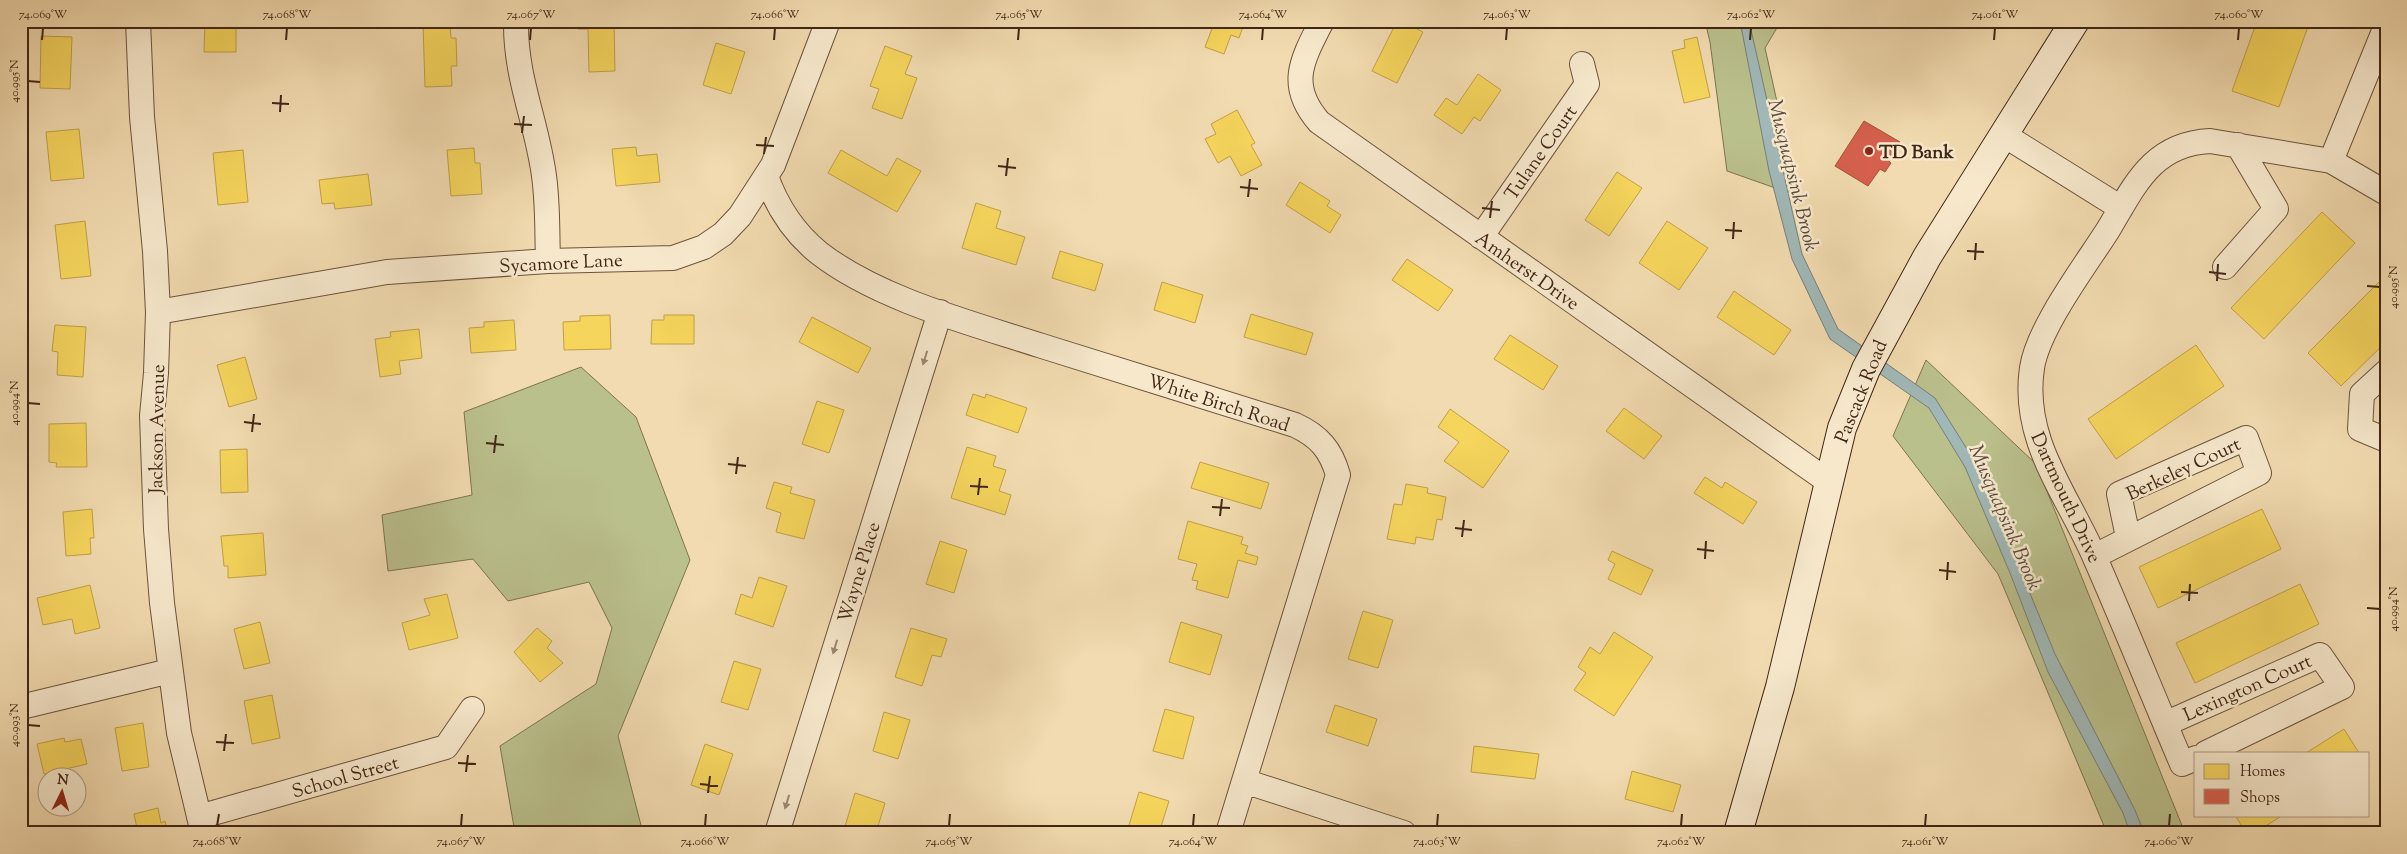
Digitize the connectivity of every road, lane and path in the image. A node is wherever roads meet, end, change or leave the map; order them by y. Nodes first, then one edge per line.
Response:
1 (138, 21) edge
2 (516, 21) edge
3 (828, 21) edge
4 (1322, 21) edge
5 (2075, 21) edge
6 (2386, 26) edge
7 (1582, 64) dead end
8 (2004, 135) junction
9 (2238, 145) junction
10 (2331, 161) junction
11 (766, 176) junction
12 (2386, 193) edge
13 (2121, 208) junction
14 (1481, 237) junction
15 (548, 261) junction
16 (2225, 267) dead end
17 (158, 312) junction
18 (940, 312) junction
19 (2386, 372) edge
20 (2386, 437) edge
21 (1829, 482) junction
22 (2128, 537) dead end
23 (2095, 556) junction
24 (170, 671) junction
25 (21, 707) edge
26 (472, 709) dead end
27 (2165, 724) junction
28 (2208, 752) edge
29 (2189, 761) edge
30 (1244, 781) junction
31 (201, 825) edge
32 (777, 833) edge
33 (1228, 833) edge
34 (1404, 833) edge
35 (1738, 833) edge

1 - 17 street, Jackson Avenue
2 - 15 street
3 - 11 street, Sycamore Lane
4 - 14 street, Amherst Drive
5 - 8 street, Pascack Road
6 - 10 street
7 - 14 street, Tulane Court
8 - 13 street
8 - 21 street, Pascack Road
9 - 10 street, Dartmouth Drive
9 - 13 street, Dartmouth Drive
9 - 16 street
10 - 12 street
11 - 15 street, Sycamore Lane
11 - 18 street, White Birch Road
13 - 23 street, Dartmouth Drive
14 - 21 street, Amherst Drive
15 - 17 street, Sycamore Lane
17 - 24 street, Jackson Avenue
18 - 30 street, White Birch Road
18 -> 32 street, Wayne Place
19 - 20 street
21 - 35 street, Pascack Road
22 - 23 street, Berkeley Court
23 - 27 street, Dartmouth Drive
24 - 25 street
24 - 31 street, Jackson Avenue
26 - 31 street, School Street
27 - 28 street, Lexington Court
27 - 29 street, Dartmouth Drive
30 - 33 street, White Birch Road
30 - 34 street

